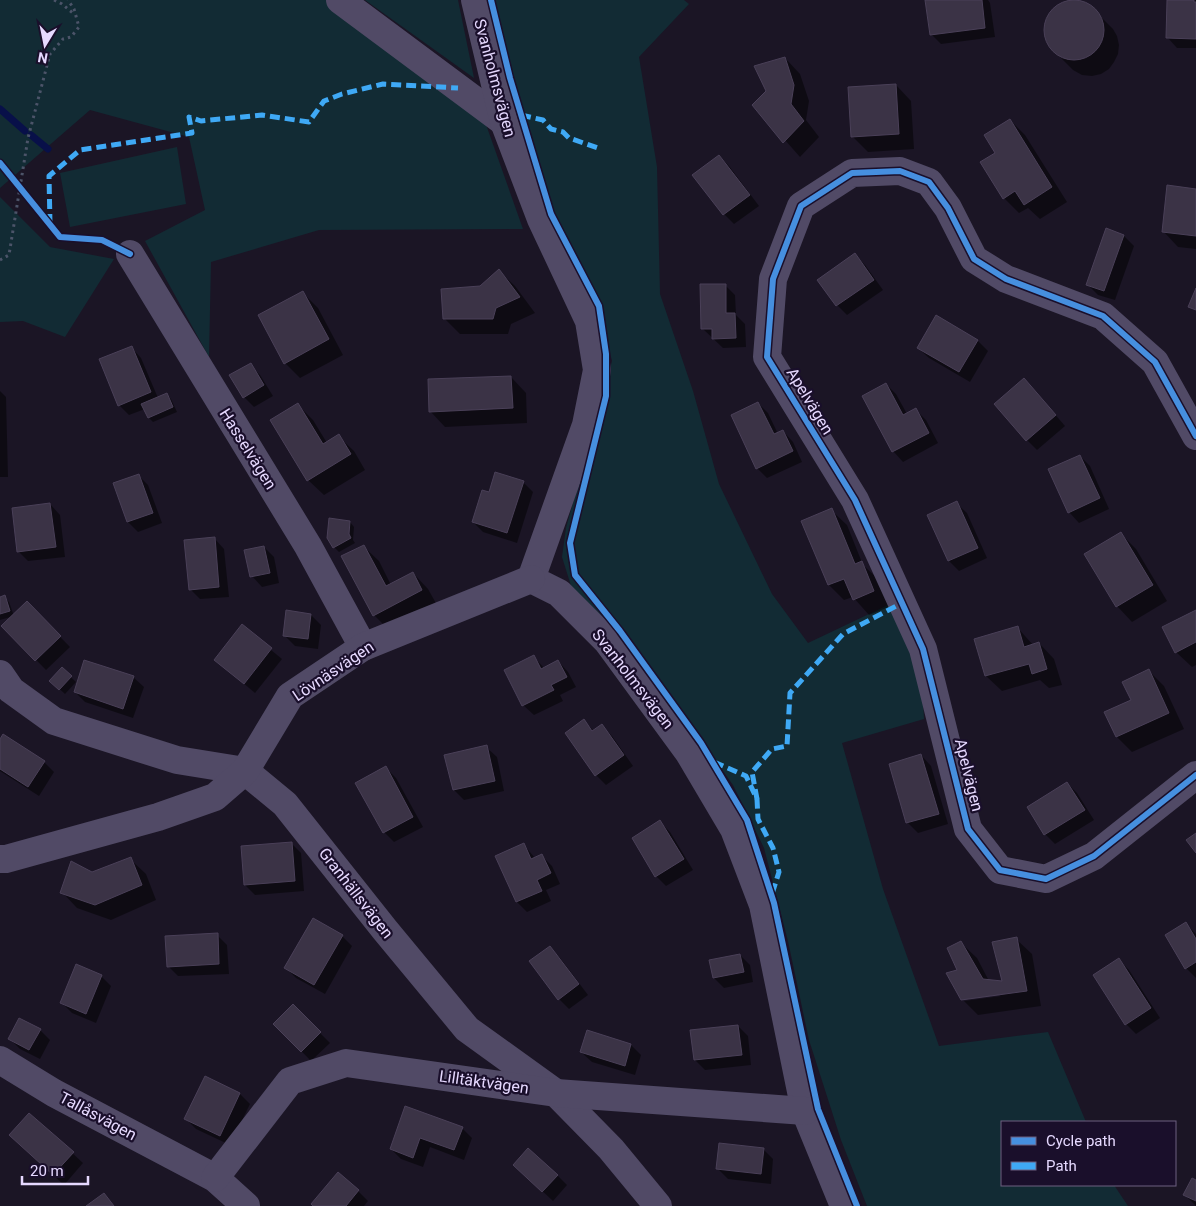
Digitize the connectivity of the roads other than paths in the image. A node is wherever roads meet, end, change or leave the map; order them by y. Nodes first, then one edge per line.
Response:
1 (340, 0) edge
2 (475, 0) edge
3 (504, 122) junction
4 (130, 254) dead end
5 (1193, 425) edge
6 (531, 579) junction
7 (363, 647) junction
8 (0, 674) edge
9 (246, 771) junction
10 (1196, 775) edge
11 (0, 859) edge
12 (0, 1060) edge
13 (556, 1093) junction
14 (805, 1111) junction
15 (215, 1178) junction
16 (246, 1206) edge
17 (658, 1206) edge
18 (844, 1206) edge

1 - 3 street
2 - 3 street, Svanholmsvägen
3 - 6 street, Svanholmsvägen
4 - 7 street, Hasselvägen
5 - 10 street, Apelvägen
6 - 7 street, Lövnäsvägen
6 - 14 street, Svanholmsvägen
7 - 9 street, Lövnäsvägen
8 - 9 street
9 - 11 street, Lövnäsvägen
9 - 13 street, Granhällsvägen
12 - 15 street, Tallåsvägen
13 - 14 street, Lilltäktvägen
13 - 15 street, Lilltäktvägen
13 - 17 street, Granhällsvägen
14 - 18 street, Svanholmsvägen
15 - 16 street, Tallåsvägen

